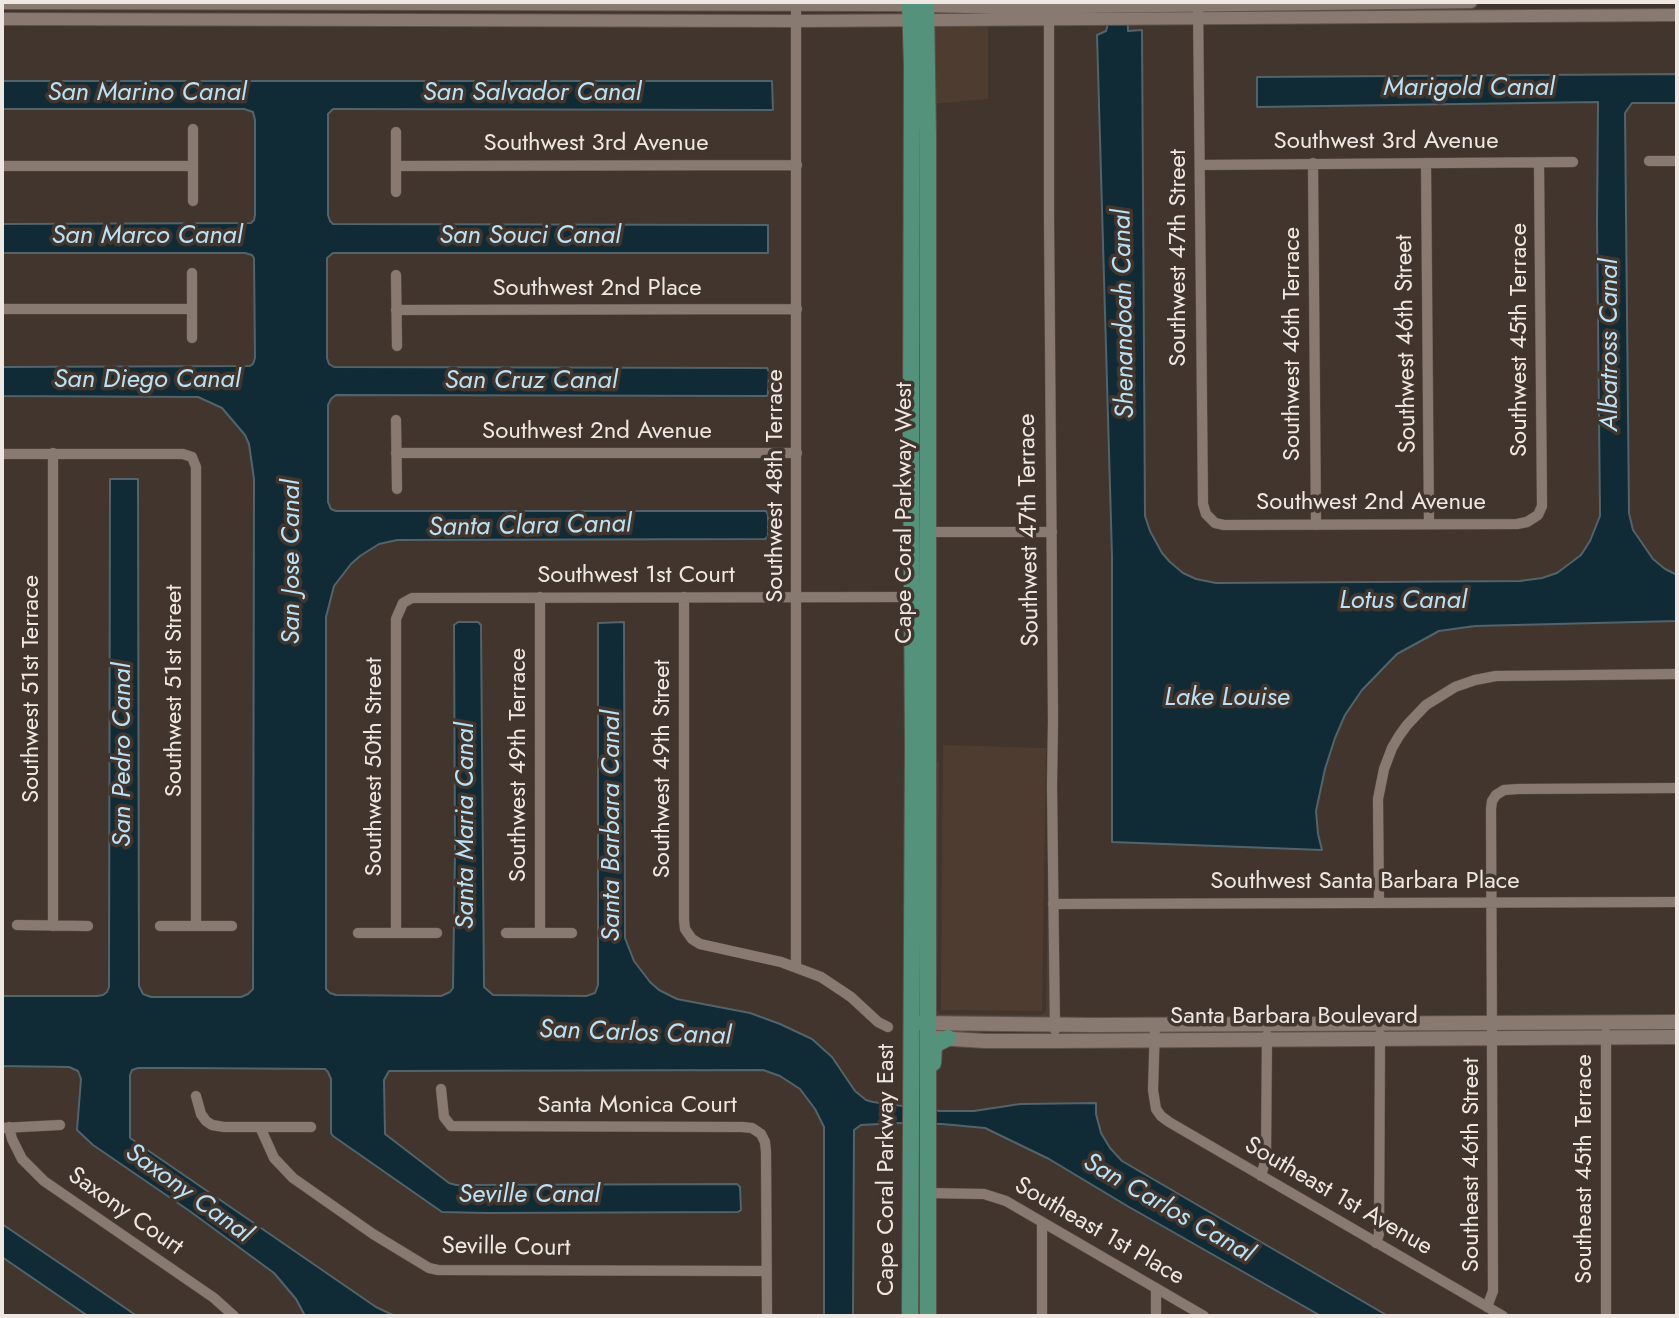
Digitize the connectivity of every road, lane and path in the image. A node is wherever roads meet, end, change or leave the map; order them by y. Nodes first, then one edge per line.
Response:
1 (44, 2) edge
2 (1311, 2) edge
3 (1471, 2) edge
4 (2, 3) edge
5 (502, 3) edge
6 (283, 4) junction
7 (796, 5) junction
8 (1199, 8) edge
9 (918, 9) edge
10 (1047, 9) edge
11 (1677, 15) edge
12 (1311, 18) junction
13 (2, 19) edge
14 (44, 19) junction
15 (284, 19) junction
16 (502, 20) junction
17 (796, 21) junction
18 (193, 129) dead end
19 (396, 132) dead end
20 (1649, 161) dead end
21 (1677, 161) edge
22 (1573, 162) dead end
23 (1313, 163) junction
24 (1426, 163) junction
25 (1539, 163) junction
26 (797, 165) junction
27 (1200, 165) junction
28 (2, 166) edge
29 (193, 166) junction
30 (396, 166) junction
31 (396, 192) dead end
32 (193, 201) dead end
33 (192, 273) dead end
34 (396, 275) dead end
35 (2, 309) edge
36 (192, 309) junction
37 (797, 309) junction
38 (396, 310) junction
39 (192, 338) dead end
40 (397, 346) dead end
41 (396, 421) dead end
42 (911, 432) junction
43 (53, 453) junction
44 (396, 453) junction
45 (797, 453) junction
46 (2, 454) edge
47 (397, 489) dead end
48 (1206, 514) joint
49 (1538, 515) joint
50 (1429, 524) junction
51 (1315, 525) junction
52 (928, 532) junction
53 (1052, 532) junction
54 (797, 596) junction
55 (540, 597) junction
56 (684, 597) junction
57 (913, 597) junction
58 (403, 603) joint
59 (1677, 674) edge
60 (927, 696) junction
61 (913, 747) junction
62 (1677, 788) edge
63 (928, 849) junction
64 (1677, 901) edge
65 (1379, 902) junction
66 (1492, 903) junction
67 (1053, 904) junction
68 (17, 925) dead end
69 (196, 925) junction
70 (53, 926) junction
71 (88, 926) dead end
72 (160, 926) dead end
73 (232, 926) dead end
74 (358, 933) dead end
75 (396, 933) junction
76 (436, 933) dead end
77 (506, 933) dead end
78 (540, 933) junction
79 (572, 933) dead end
80 (796, 967) junction
81 (1606, 1022) junction
82 (1677, 1022) edge
83 (1380, 1023) junction
84 (1493, 1023) junction
85 (1055, 1024) junction
86 (1267, 1024) junction
87 (1155, 1025) junction
88 (888, 1027) dead end
89 (910, 1030) junction
90 (927, 1031) junction
91 (1677, 1037) edge
92 (948, 1038) junction
93 (1493, 1038) junction
94 (1606, 1038) junction
95 (1380, 1039) junction
96 (1154, 1040) junction
97 (1266, 1040) junction
98 (1055, 1041) junction
99 (441, 1089) dead end
100 (195, 1096) dead end
101 (930, 1104) junction
102 (60, 1125) dead end
103 (260, 1126) junction
104 (311, 1127) dead end
105 (6, 1128) edge
106 (1261, 1176) junction
107 (927, 1193) junction
108 (1042, 1223) junction
109 (1376, 1243) junction
110 (766, 1271) junction
111 (1156, 1288) junction
112 (1487, 1307) junction
113 (234, 1316) edge
114 (767, 1316) edge
115 (910, 1316) edge
116 (928, 1316) edge
117 (1042, 1316) edge
118 (1156, 1316) edge
119 (1204, 1316) edge
120 (1503, 1316) edge
121 (1606, 1316) edge

1 - 4 street
1 - 6 street
1 - 14 street
2 - 3 street
2 - 8 street
2 - 12 street
5 - 6 street
5 - 7 street
5 - 16 street
6 - 15 street
7 - 9 street
7 - 17 street, Southwest 48th Terrace
8 - 10 street
8 - 12 street
8 - 27 street, Southwest 47th Street
9 - 10 street
9 - 17 street
9 - 42 main road, Cape Coral Parkway West
9 - 52 main road, Cape Coral Parkway West
10 - 53 street, Southwest 47th Terrace
11 - 12 street
13 - 14 street
14 - 15 street
15 - 16 street
16 - 17 street
17 - 26 street, Southwest 48th Terrace
18 - 29 street
19 - 30 street
20 - 21 street
22 - 25 street, Southwest 3rd Avenue
23 - 24 street, Southwest 3rd Avenue
23 - 27 street, Southwest 3rd Avenue
23 - 51 street, Southwest 46th Terrace
24 - 25 street, Southwest 3rd Avenue
24 - 50 street, Southwest 46th Street
25 - 49 street, Southwest 45th Terrace
26 - 30 street, Southwest 3rd Avenue
26 - 37 street, Southwest 48th Terrace
27 - 48 street, Southwest 47th Street
28 - 29 street
29 - 32 street
30 - 31 street
33 - 36 street
34 - 38 street
35 - 36 street
36 - 39 street
37 - 38 street, Southwest 2nd Place
37 - 45 street, Southwest 48th Terrace
38 - 40 street
41 - 44 street
42 - 52 main road
42 - 57 main road, Cape Coral Parkway West
43 - 46 street
43 - 69 street, Southwest 51st Street
43 - 70 street, Southwest 51st Terrace
44 - 45 street, Southwest 2nd Avenue
44 - 47 street
45 - 54 street, Southwest 48th Terrace
48 - 51 street, Southwest 2nd Avenue
49 - 50 street, Southwest 2nd Avenue
50 - 51 street, Southwest 2nd Avenue
52 - 53 street
52 - 60 main road, Cape Coral Parkway West
53 - 67 street, Southwest 47th Terrace
54 - 56 street, Southwest 1st Court
54 - 57 street, Southwest 1st Court
54 - 80 street, Southwest 48th Terrace
55 - 56 street, Southwest 1st Court
55 - 58 street, Southwest 1st Court
55 - 78 street, Southwest 49th Terrace
56 - 80 street, Southwest 49th Street
57 - 60 main road
57 - 61 main road, Cape Coral Parkway West
58 - 75 street, Southwest 50th Street
59 - 65 street
60 - 63 main road, Cape Coral Parkway West
61 - 63 main road
61 - 89 main road, Cape Coral Parkway West
62 - 66 street
63 - 90 main road, Cape Coral Parkway West
64 - 66 street, Southwest Santa Barbara Place
65 - 66 street, Southwest Santa Barbara Place
65 - 67 street, Southwest Santa Barbara Place
66 - 84 street
67 - 85 street, Southwest 47th Terrace
68 - 70 street
69 - 72 street
69 - 73 street
70 - 71 street
74 - 75 street
75 - 76 street
77 - 78 street
78 - 79 street
80 - 88 street
81 - 82 main road, Santa Barbara Boulevard
81 - 84 main road, Santa Barbara Boulevard
81 - 94 street, Southeast 45th Terrace
83 - 84 main road, Santa Barbara Boulevard
83 - 86 main road, Santa Barbara Boulevard
83 - 95 street
84 - 93 street, Southeast 46th Street
85 - 87 main road, Santa Barbara Boulevard
85 - 90 main road, Santa Barbara Boulevard
85 - 98 street, Southwest 47th Terrace
86 - 87 main road, Santa Barbara Boulevard
86 - 97 street
87 - 96 street
89 - 90 main road, Santa Barbara Boulevard
89 - 115 main road, Cape Coral Parkway East
90 - 92 main road, Santa Barbara Boulevard
90 - 101 main road, Cape Coral Parkway East
91 - 94 main road, Santa Barbara Boulevard
92 - 98 main road, Santa Barbara Boulevard
92 - 101 main road
93 - 94 main road, Santa Barbara Boulevard
93 - 95 main road, Santa Barbara Boulevard
93 - 112 street, Southeast 46th Street
94 - 121 street, Southeast 45th Terrace
95 - 97 main road, Santa Barbara Boulevard
95 - 109 street
96 - 97 main road, Santa Barbara Boulevard
96 - 98 main road, Santa Barbara Boulevard
96 - 106 street, Southeast 1st Avenue
97 - 106 street
99 - 110 street, Santa Monica Court
100 - 103 street
101 - 107 main road, Cape Coral Parkway East
102 - 105 street, Saxony Court
103 - 104 street
103 - 110 street, Seville Court
105 - 113 street, Saxony Court
106 - 109 street, Southeast 1st Avenue
107 - 108 street, Southeast 1st Place
107 - 116 main road, Cape Coral Parkway East
108 - 111 street, Southeast 1st Place
108 - 117 street
109 - 112 street, Southeast 1st Avenue
110 - 114 street, Santa Monica Court
111 - 118 street
111 - 119 street, Southeast 1st Place
112 - 120 street, Southeast 1st Avenue

